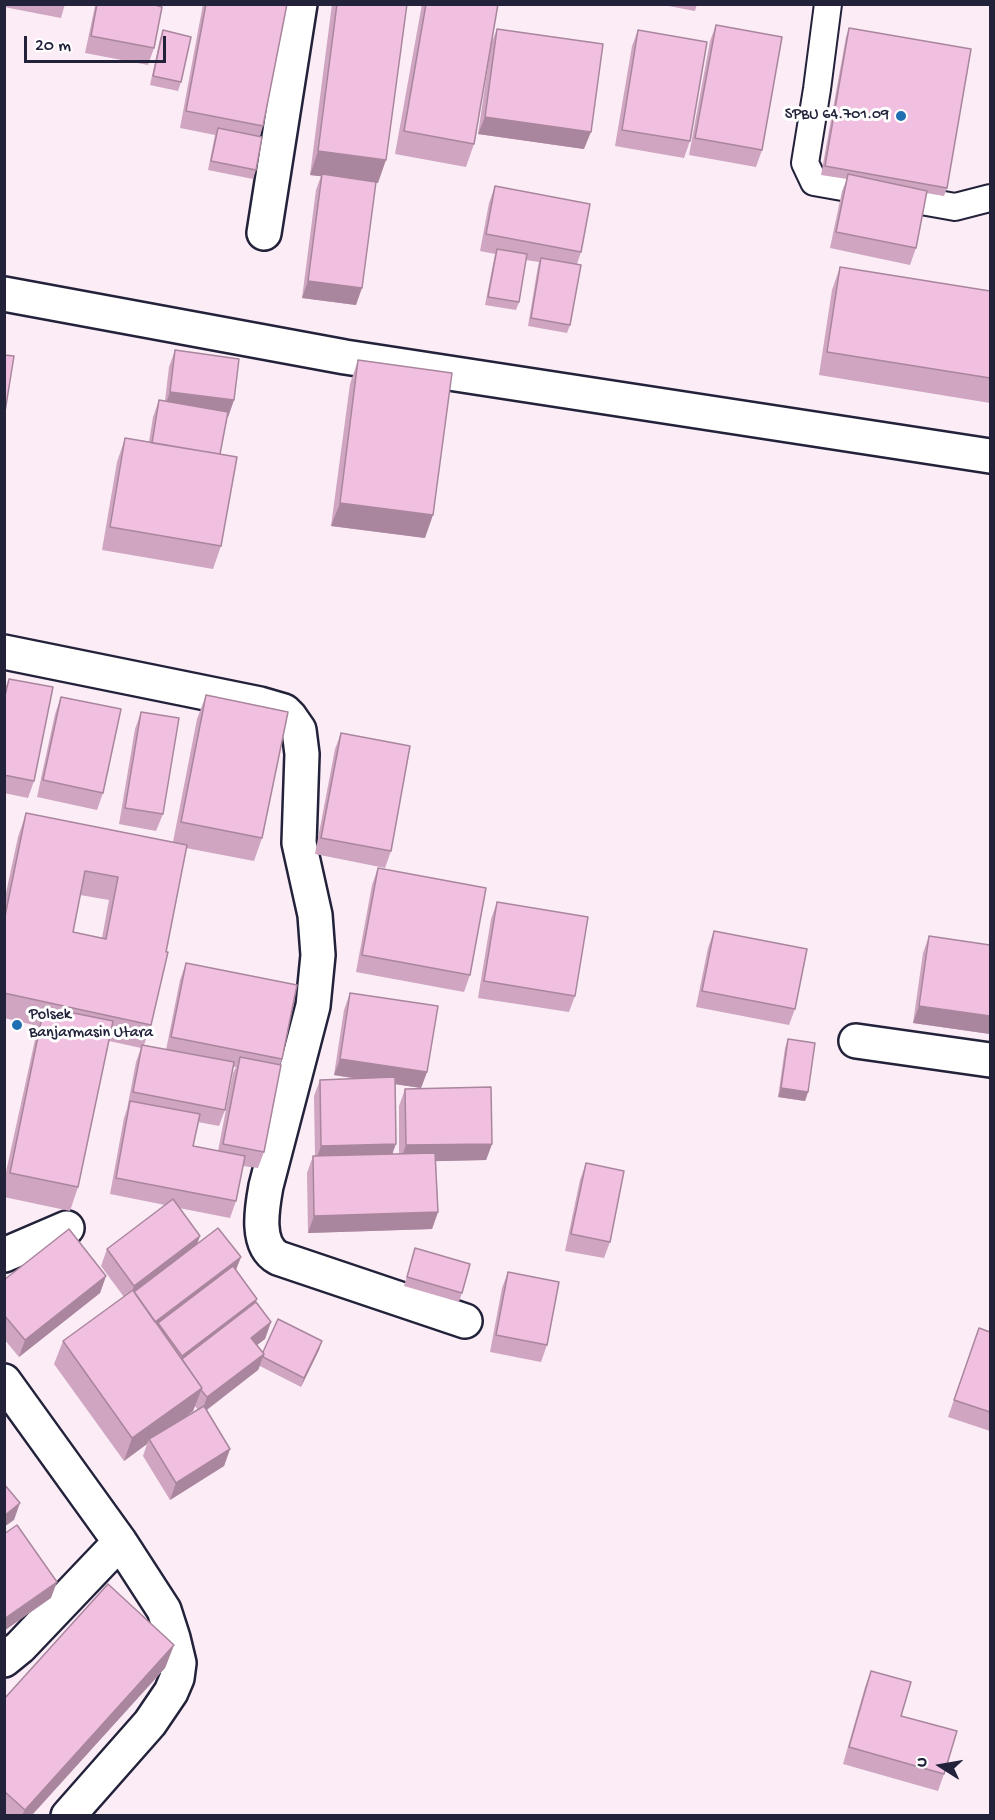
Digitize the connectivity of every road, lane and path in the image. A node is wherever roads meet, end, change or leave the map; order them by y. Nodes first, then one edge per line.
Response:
1 (300, 4) edge
2 (828, 4) edge
3 (990, 198) edge
4 (264, 233) dead end
5 (4, 294) edge
6 (990, 456) edge
7 (4, 652) edge
8 (856, 1041) dead end
9 (990, 1060) edge
10 (67, 1228) edge
11 (4, 1255) edge
12 (465, 1321) dead end
13 (4, 1381) edge
14 (120, 1542) junction
15 (4, 1660) edge
16 (68, 1815) edge

1 - 4 street
2 - 3 lane
5 - 6 street
7 - 12 street
8 - 9 street
10 - 11 street
13 - 14 street
14 - 15 street
14 - 16 street

